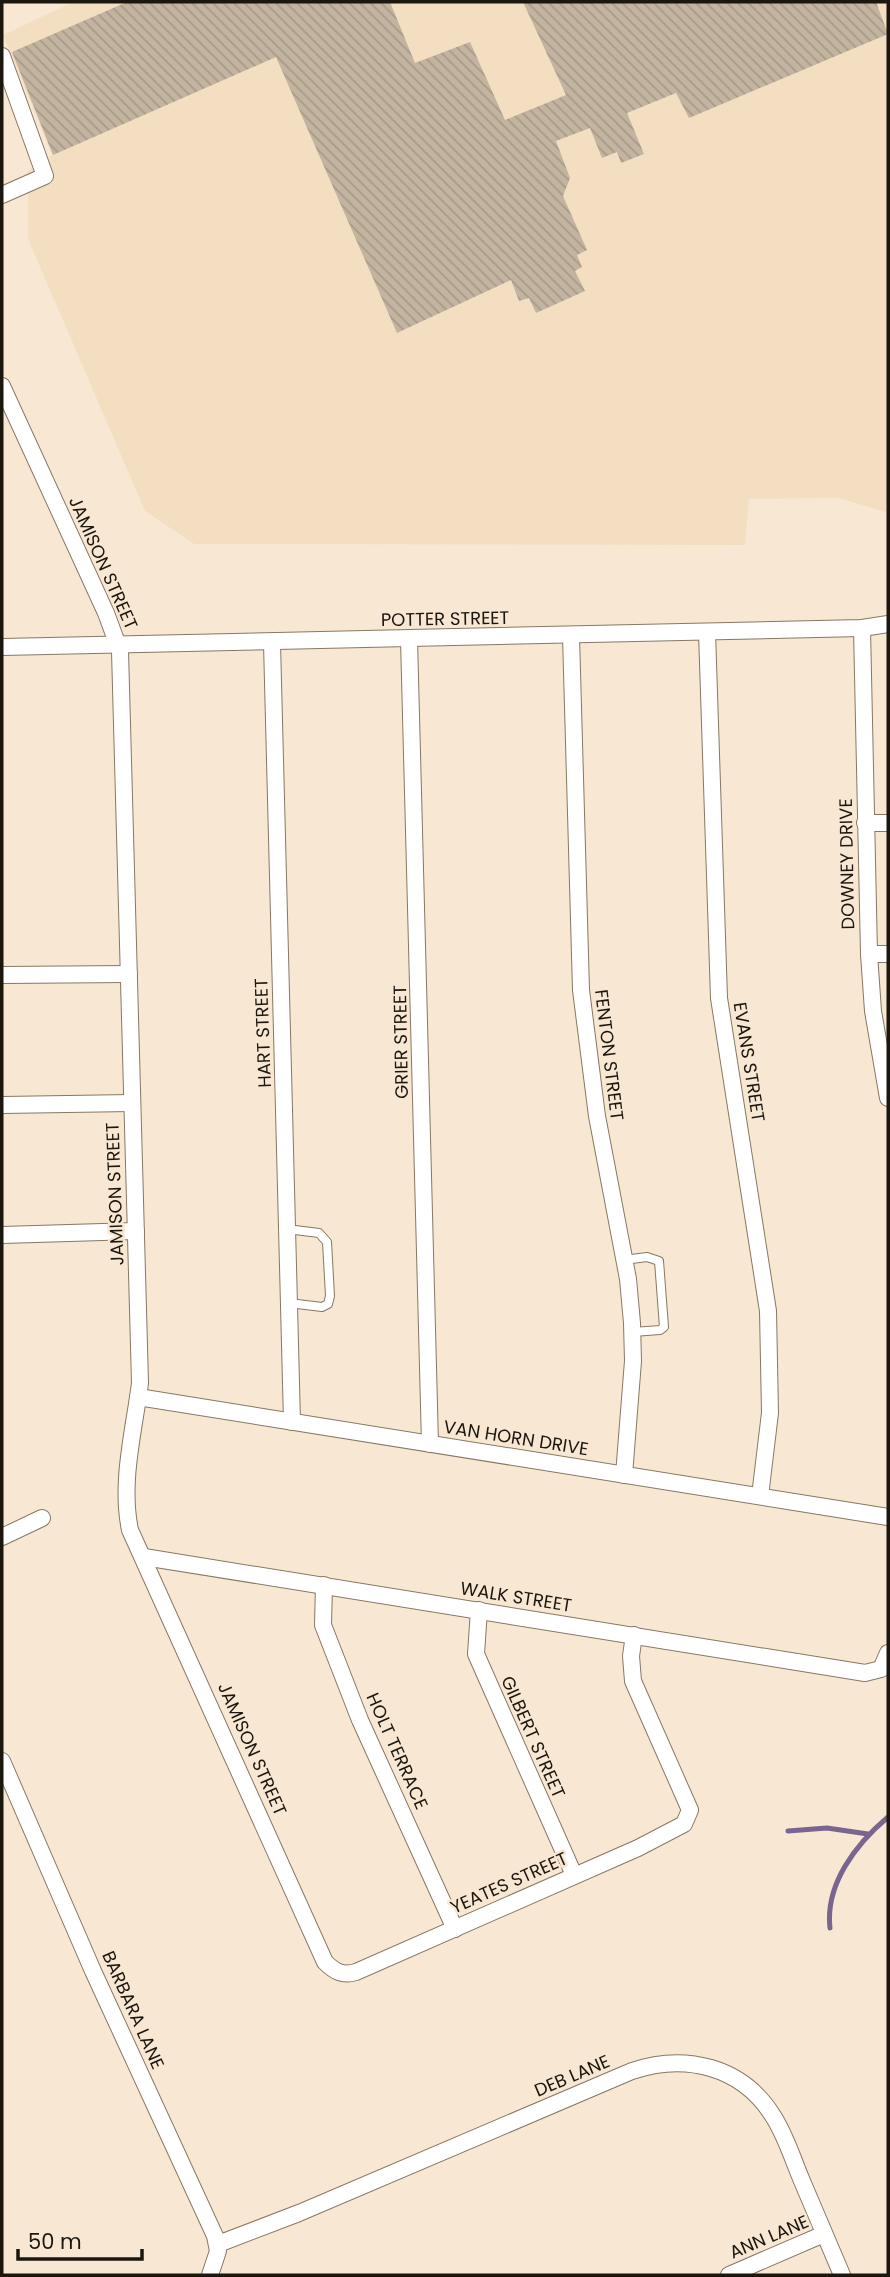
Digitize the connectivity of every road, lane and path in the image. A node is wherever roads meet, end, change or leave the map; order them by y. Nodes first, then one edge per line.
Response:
1 (2, 56) edge
2 (2, 195) edge
3 (2, 386) edge
4 (888, 624) edge
5 (862, 628) junction
6 (707, 632) junction
7 (571, 636) junction
8 (409, 639) junction
9 (272, 643) junction
10 (119, 646) junction
11 (2, 647) edge
12 (865, 823) junction
13 (888, 823) edge
14 (869, 954) junction
15 (888, 954) edge
16 (129, 974) junction
17 (2, 975) edge
18 (887, 1089) edge
19 (132, 1103) junction
20 (2, 1105) edge
21 (288, 1229) junction
22 (136, 1231) junction
23 (2, 1235) edge
24 (624, 1260) junction
25 (289, 1303) junction
26 (633, 1332) junction
27 (138, 1397) junction
28 (292, 1422) junction
29 (430, 1444) junction
30 (624, 1475) junction
31 (760, 1496) junction
32 (888, 1517) edge
33 (42, 1518) dead end
34 (2, 1536) edge
35 (144, 1557) junction
36 (324, 1585) junction
37 (479, 1610) junction
38 (634, 1635) junction
39 (888, 1653) edge
40 (2, 1761) edge
41 (573, 1875) junction
42 (455, 1929) junction
43 (342, 1973) joint
44 (824, 2234) junction
45 (218, 2244) junction
46 (210, 2275) edge
47 (729, 2275) edge
48 (842, 2275) edge

1 - 2 street
3 - 10 street, JAMISON STREET
4 - 5 street, POTTER STREET
5 - 6 street, POTTER STREET
5 - 12 street, DOWNEY DRIVE
6 - 7 street, POTTER STREET
6 - 31 street, EVANS STREET
7 - 8 street, POTTER STREET
7 - 24 street, FENTON STREET
8 - 9 street, POTTER STREET
8 - 29 street, GRIER STREET
9 - 10 street, POTTER STREET
9 - 21 street, HART STREET
10 - 11 street, POTTER STREET
10 - 16 street, JAMISON STREET
12 - 13 street
12 - 14 street, DOWNEY DRIVE
14 - 15 street
14 - 18 street, DOWNEY DRIVE
16 - 17 street
16 - 19 street, JAMISON STREET
19 - 20 street
19 - 22 street, JAMISON STREET
21 - 25 street, HART STREET
21 - 25 lane
22 - 23 street
22 - 27 street, JAMISON STREET
24 - 26 street, FENTON STREET
24 - 26 lane
25 - 28 street, HART STREET
26 - 30 street, FENTON STREET
27 - 28 street, VAN HORN DRIVE
27 - 35 street, JAMISON STREET
28 - 29 street, VAN HORN DRIVE
29 - 30 street, VAN HORN DRIVE
30 - 31 street, VAN HORN DRIVE
31 - 32 street, VAN HORN DRIVE
33 - 34 street
35 - 36 street, WALK STREET
35 - 43 street, JAMISON STREET
36 - 37 street, WALK STREET
36 - 42 street, HOLT TERRACE
37 - 38 street, WALK STREET
37 - 41 street, GILBERT STREET
38 - 39 street, WALK STREET
38 - 41 street, YEATES STREET
40 - 45 street, BARBARA LANE
41 - 42 street, YEATES STREET
42 - 43 street, YEATES STREET
44 - 45 street, DEB LANE
44 - 47 street, ANN LANE
44 - 48 street, DEB LANE
45 - 46 street

